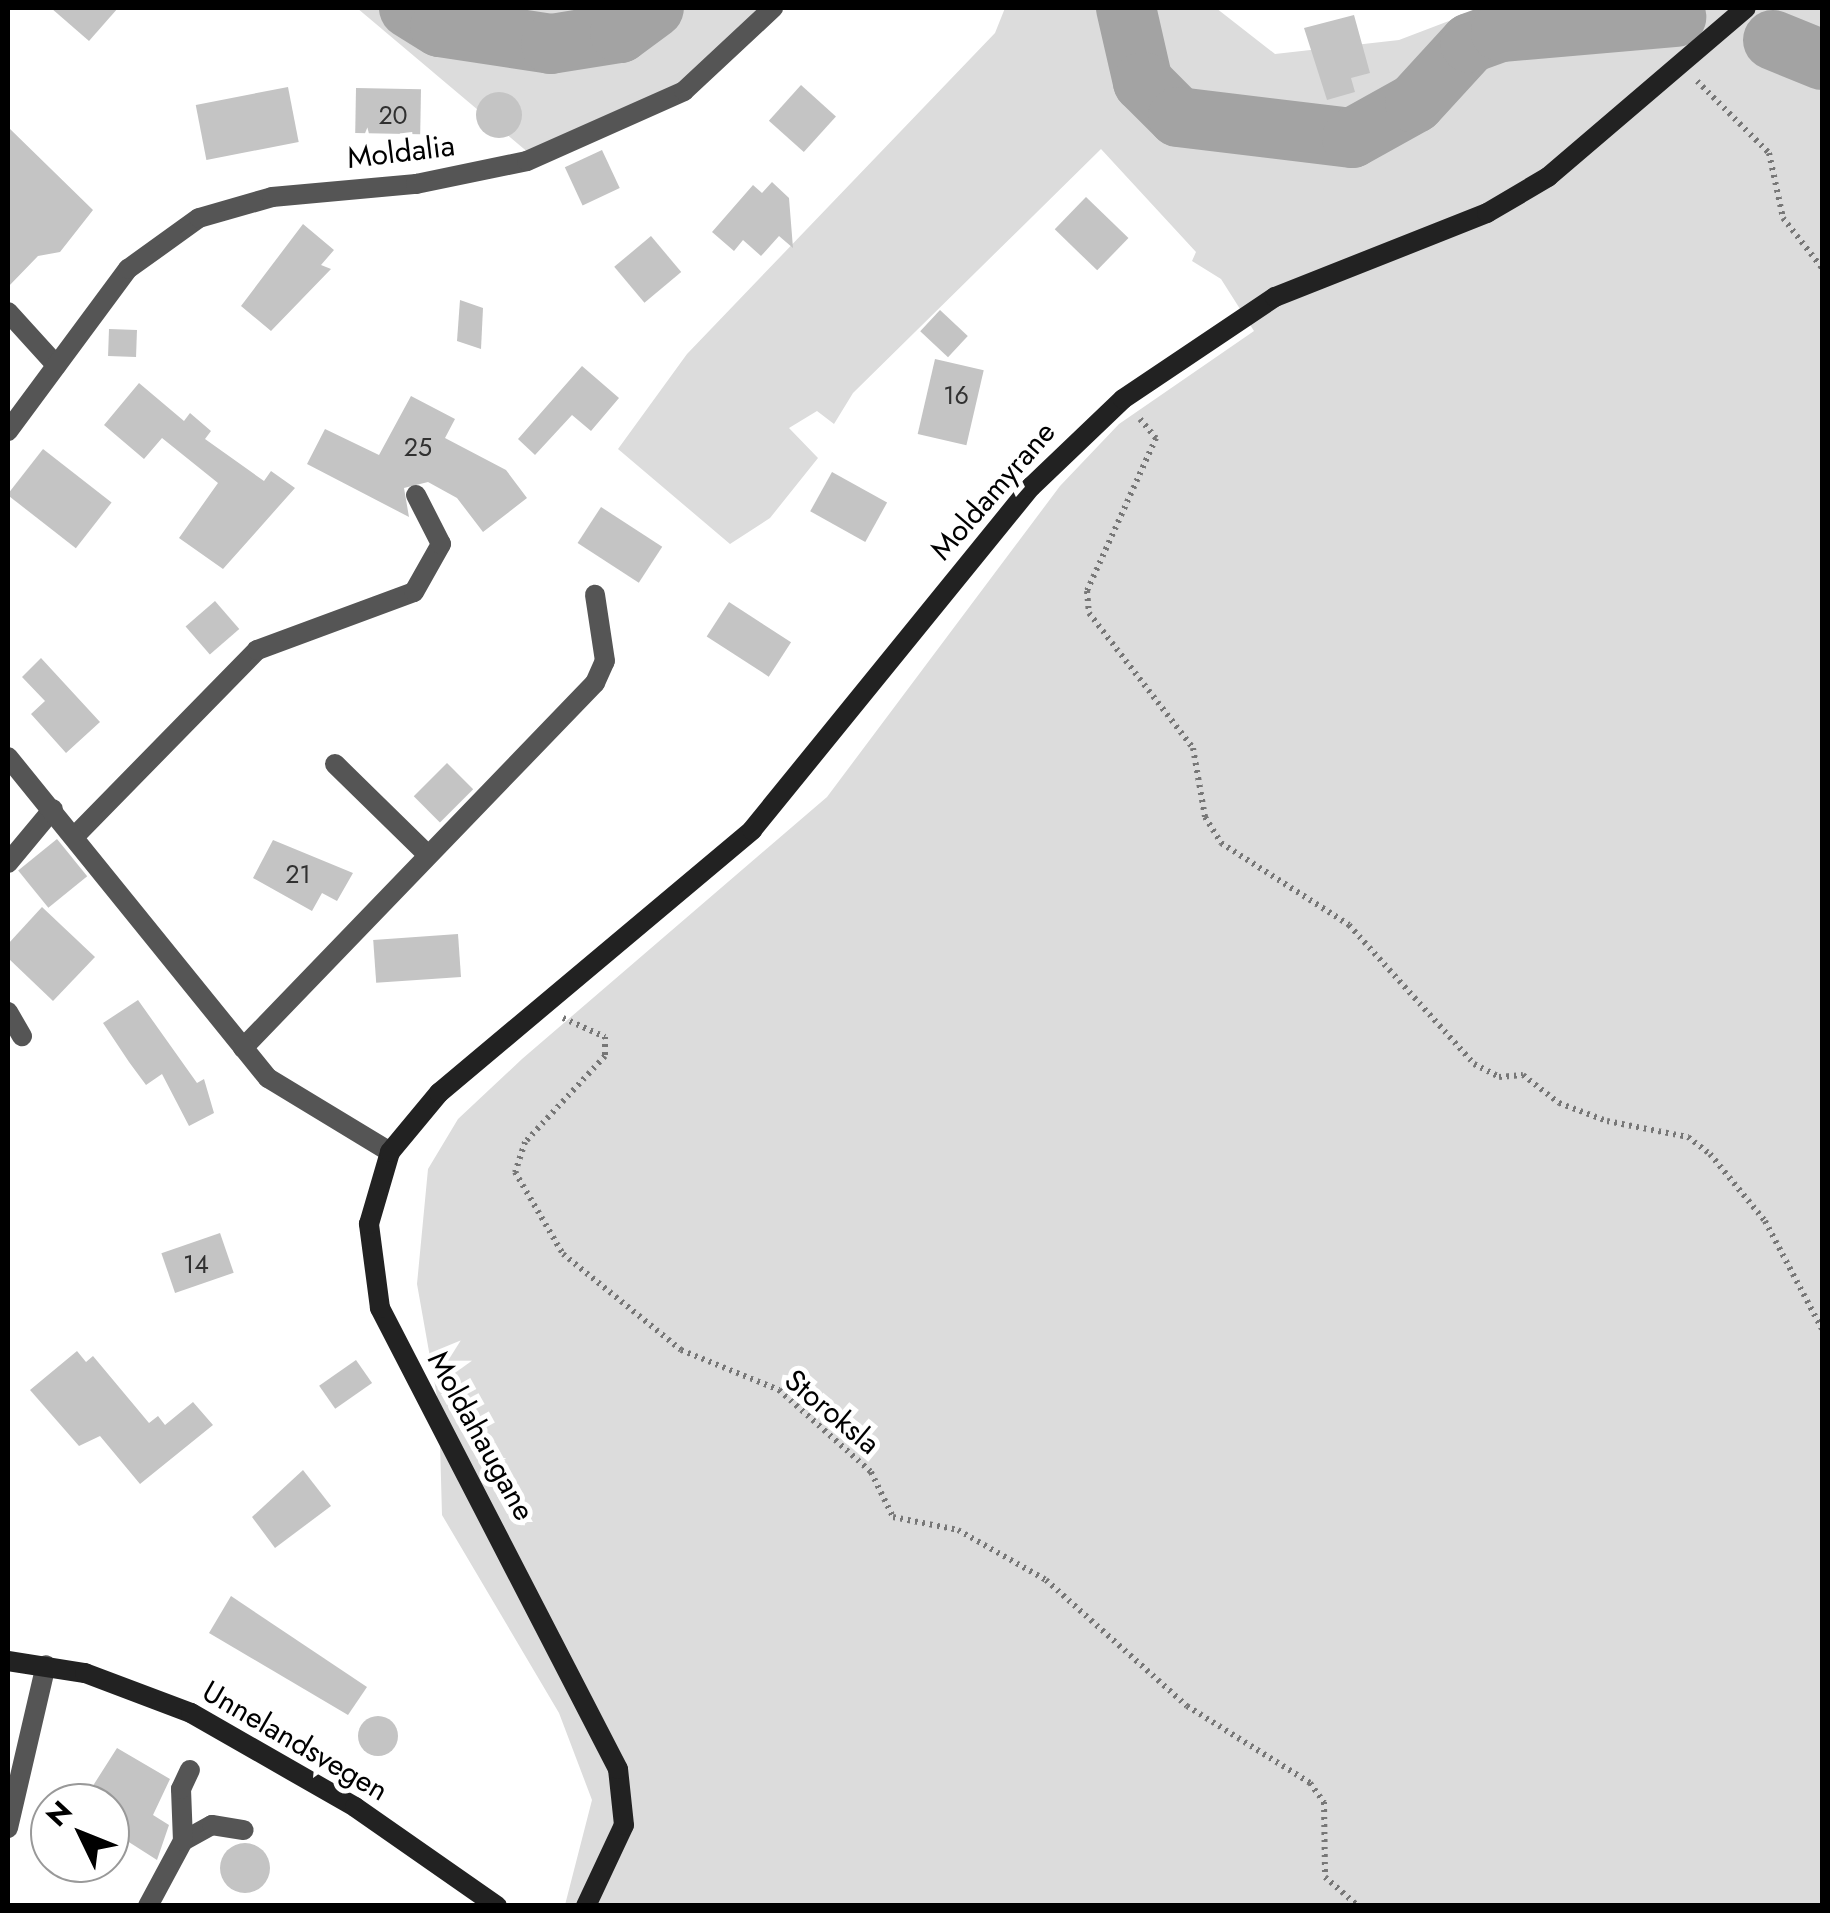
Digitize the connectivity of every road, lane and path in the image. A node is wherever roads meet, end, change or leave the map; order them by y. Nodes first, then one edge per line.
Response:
1 (773, 8) edge
2 (1746, 8) edge
3 (1680, 68) junction
4 (1822, 268) edge
5 (8, 312) edge
6 (56, 365) junction
7 (1123, 399) junction
8 (8, 430) edge
9 (416, 495) dead end
10 (595, 596) dead end
11 (8, 757) edge
12 (334, 764) dead end
13 (53, 809) junction
14 (75, 836) junction
15 (426, 853) junction
16 (8, 863) edge
17 (548, 1003) junction
18 (8, 1012) edge
19 (22, 1036) dead end
20 (243, 1048) junction
21 (390, 1152) junction
22 (1822, 1329) edge
23 (8, 1661) edge
24 (46, 1665) junction
25 (190, 1770) dead end
26 (8, 1828) edge
27 (244, 1830) dead end
28 (183, 1841) junction
29 (148, 1906) edge
30 (497, 1906) edge
31 (586, 1906) edge
32 (1358, 1906) edge

1 - 6 street, Moldalia
2 - 3 street, Moldamyrane
3 - 4 path
3 - 7 street, Moldamyrane
5 - 6 street
6 - 8 street, Moldalia
7 - 17 street, Moldamyrane
7 - 22 path
9 - 14 street
10 - 15 street
11 - 13 street
12 - 15 street
13 - 14 street
13 - 16 street
14 - 20 street
15 - 20 street
17 - 21 street, Moldamyrane
17 - 32 path, Storoksla
18 - 19 street
20 - 21 street
21 - 31 street, Moldahaugane
23 - 24 street, Unnelandsvegen
24 - 26 street
24 - 30 street, Unnelandsvegen
25 - 28 street
27 - 28 street
28 - 29 street

